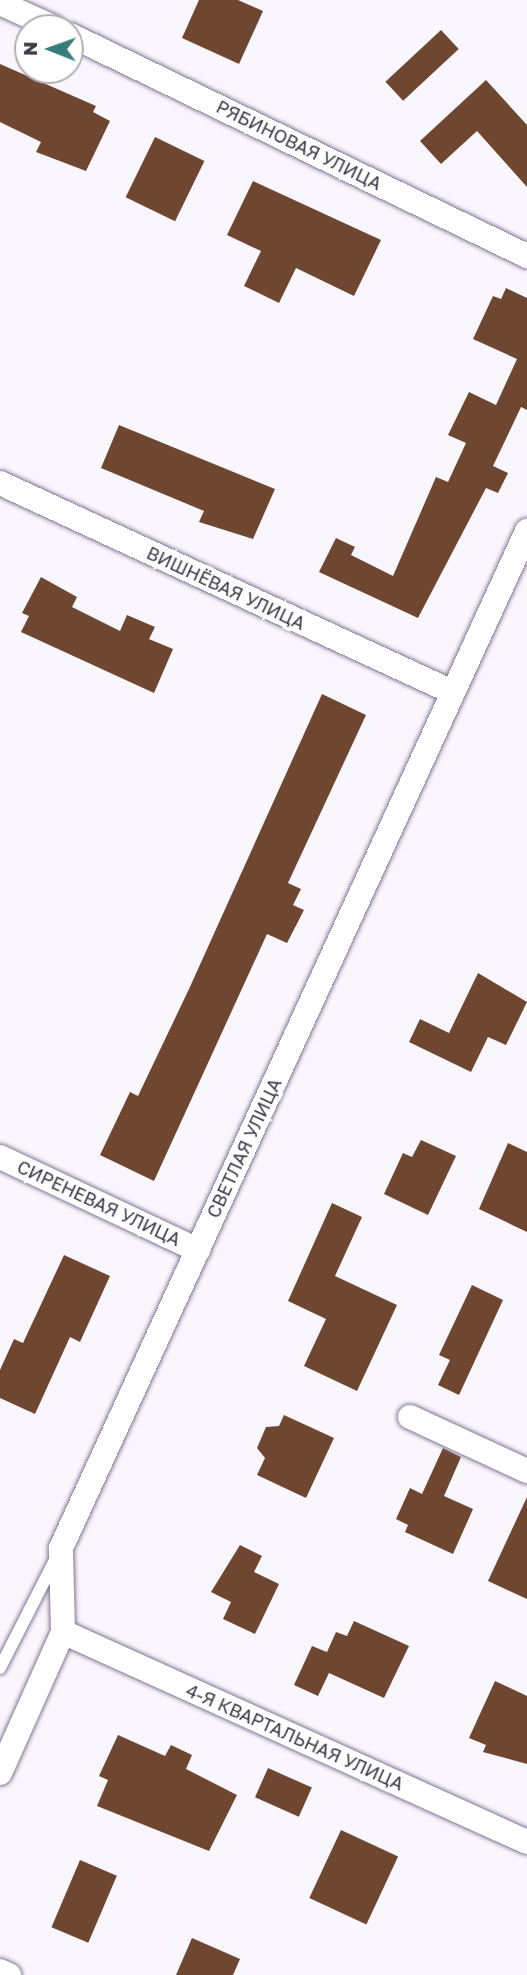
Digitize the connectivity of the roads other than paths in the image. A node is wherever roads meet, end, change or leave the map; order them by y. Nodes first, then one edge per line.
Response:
1 (0, 3) edge
2 (24, 14) edge
3 (84, 42) edge
4 (527, 256) edge
5 (0, 483) edge
6 (527, 531) edge
7 (452, 692) junction
8 (0, 1157) edge
9 (198, 1250) junction
10 (410, 1417) dead end
11 (527, 1471) edge
12 (61, 1548) junction
13 (63, 1632) junction
14 (0, 1668) edge
15 (0, 1773) edge
16 (527, 1842) edge
17 (0, 1971) edge
18 (9, 1975) edge

1 - 2 street
3 - 4 street, РЯБИНОВАЯ УЛИЦА
5 - 7 street, ВИШНЁВАЯ УЛИЦА
6 - 7 street, СВЕТЛАЯ УЛИЦА
7 - 9 street, СВЕТЛАЯ УЛИЦА
8 - 9 street, СИРЕНЕВАЯ УЛИЦА
9 - 12 street, СВЕТЛАЯ УЛИЦА
10 - 11 street
12 - 13 street, СВЕТЛАЯ УЛИЦА
12 - 14 lane
13 - 15 street, СВЕТЛАЯ УЛИЦА
13 - 16 street, 4-Я КВАРТАЛЬНАЯ УЛИЦА
17 - 18 street

